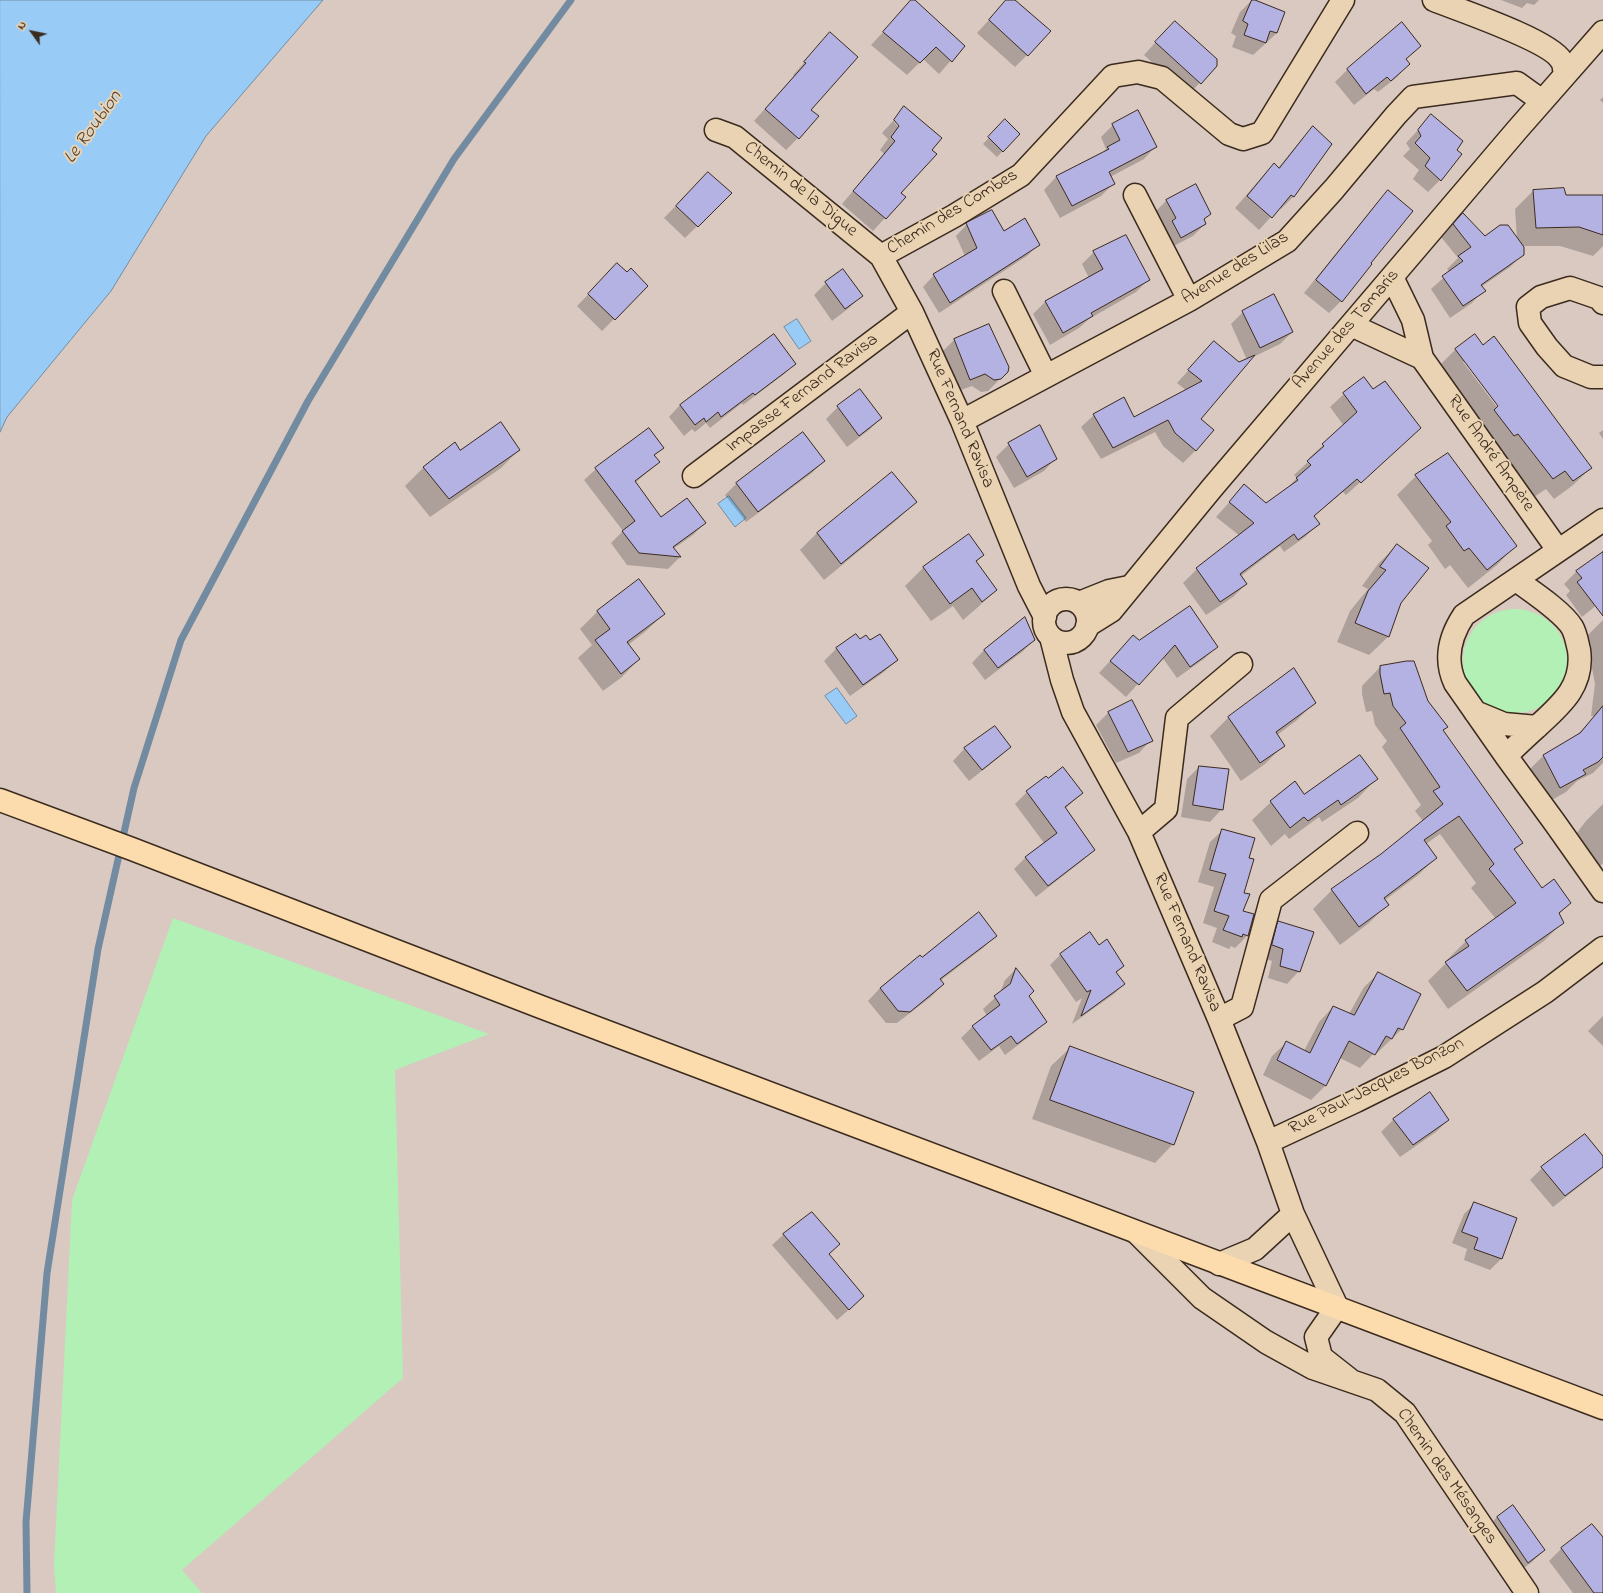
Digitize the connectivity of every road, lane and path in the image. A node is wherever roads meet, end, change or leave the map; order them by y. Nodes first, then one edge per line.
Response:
1 (1343, 0) edge
2 (1434, 0) edge
3 (1603, 32) edge
4 (1565, 75) junction
5 (1542, 101) junction
6 (716, 130) dead end
7 (1135, 194) dead end
8 (881, 256) junction
9 (1392, 277) junction
10 (1004, 291) dead end
11 (1189, 300) junction
12 (1603, 303) edge
13 (912, 312) junction
14 (1351, 325) junction
15 (1422, 358) junction
16 (1046, 376) junction
17 (1603, 377) edge
18 (962, 421) junction
19 (694, 476) dead end
20 (1603, 520) edge
21 (1558, 550) junction
22 (1516, 580) junction
23 (1129, 587) junction
24 (1079, 603) junction
25 (1051, 618) junction
26 (1082, 633) junction
27 (1241, 664) dead end
28 (1062, 680) junction
29 (1474, 712) junction
30 (1537, 727) junction
31 (1506, 756) junction
32 (8, 803) edge
33 (1139, 832) junction
34 (1357, 833) dead end
35 (1603, 891) edge
36 (1603, 948) edge
37 (1219, 1019) junction
38 (1268, 1142) junction
39 (1293, 1214) junction
40 (1137, 1233) junction
41 (1219, 1264) junction
42 (1337, 1307) junction
43 (1349, 1379) junction
44 (1603, 1408) edge
45 (1527, 1593) edge

1 - 8 street, Chemin des Combes
2 - 4 street
3 - 4 street
4 - 5 street, Avenue des Tamaris
5 - 9 street, Avenue des Tamaris
5 - 11 street, Avenue des Lilas
6 - 8 street, Chemin de la Digue
7 - 11 street
8 - 13 street, Rue Fernand Ravisa
9 - 14 street, Avenue des Tamaris
9 - 15 street, Rue André Ampère
10 - 16 street
11 - 16 street, Avenue des Lilas
12 - 17 street
13 - 18 street, Rue Fernand Ravisa
13 - 19 street, Impasse Fernand Ravisa
14 - 15 street, Rue André Ampère
14 - 23 street, Avenue des Tamaris
15 - 21 street, Rue André Ampère
16 - 18 street, Avenue des Lilas
18 - 25 street, Rue Fernand Ravisa
20 - 21 street
21 - 22 street
22 - 29 street
22 - 30 street
23 - 24 street
23 - 26 street, Avenue des Tamaris
24 - 25 street
24 - 26 street
25 - 26 street
25 - 28 street, Rue Fernand Ravisa
26 - 28 street
27 - 33 street
28 - 33 street, Rue Fernand Ravisa
29 - 30 street
29 - 31 street
30 - 31 street
31 - 35 street
32 - 40 main road
33 - 37 street, Rue Fernand Ravisa
34 - 37 street
36 - 38 street, Rue Paul-Jacques Bonzon
37 - 38 street, Rue Fernand Ravisa
38 - 39 street, Rue Fernand Ravisa
39 - 41 street
39 - 42 street, Rue Fernand Ravisa
40 - 41 main road
40 - 43 street, Chemin des Mésanges
41 - 42 main road
42 - 43 street, Chemin des Mésanges
42 - 44 main road
43 - 45 street, Chemin des Mésanges

